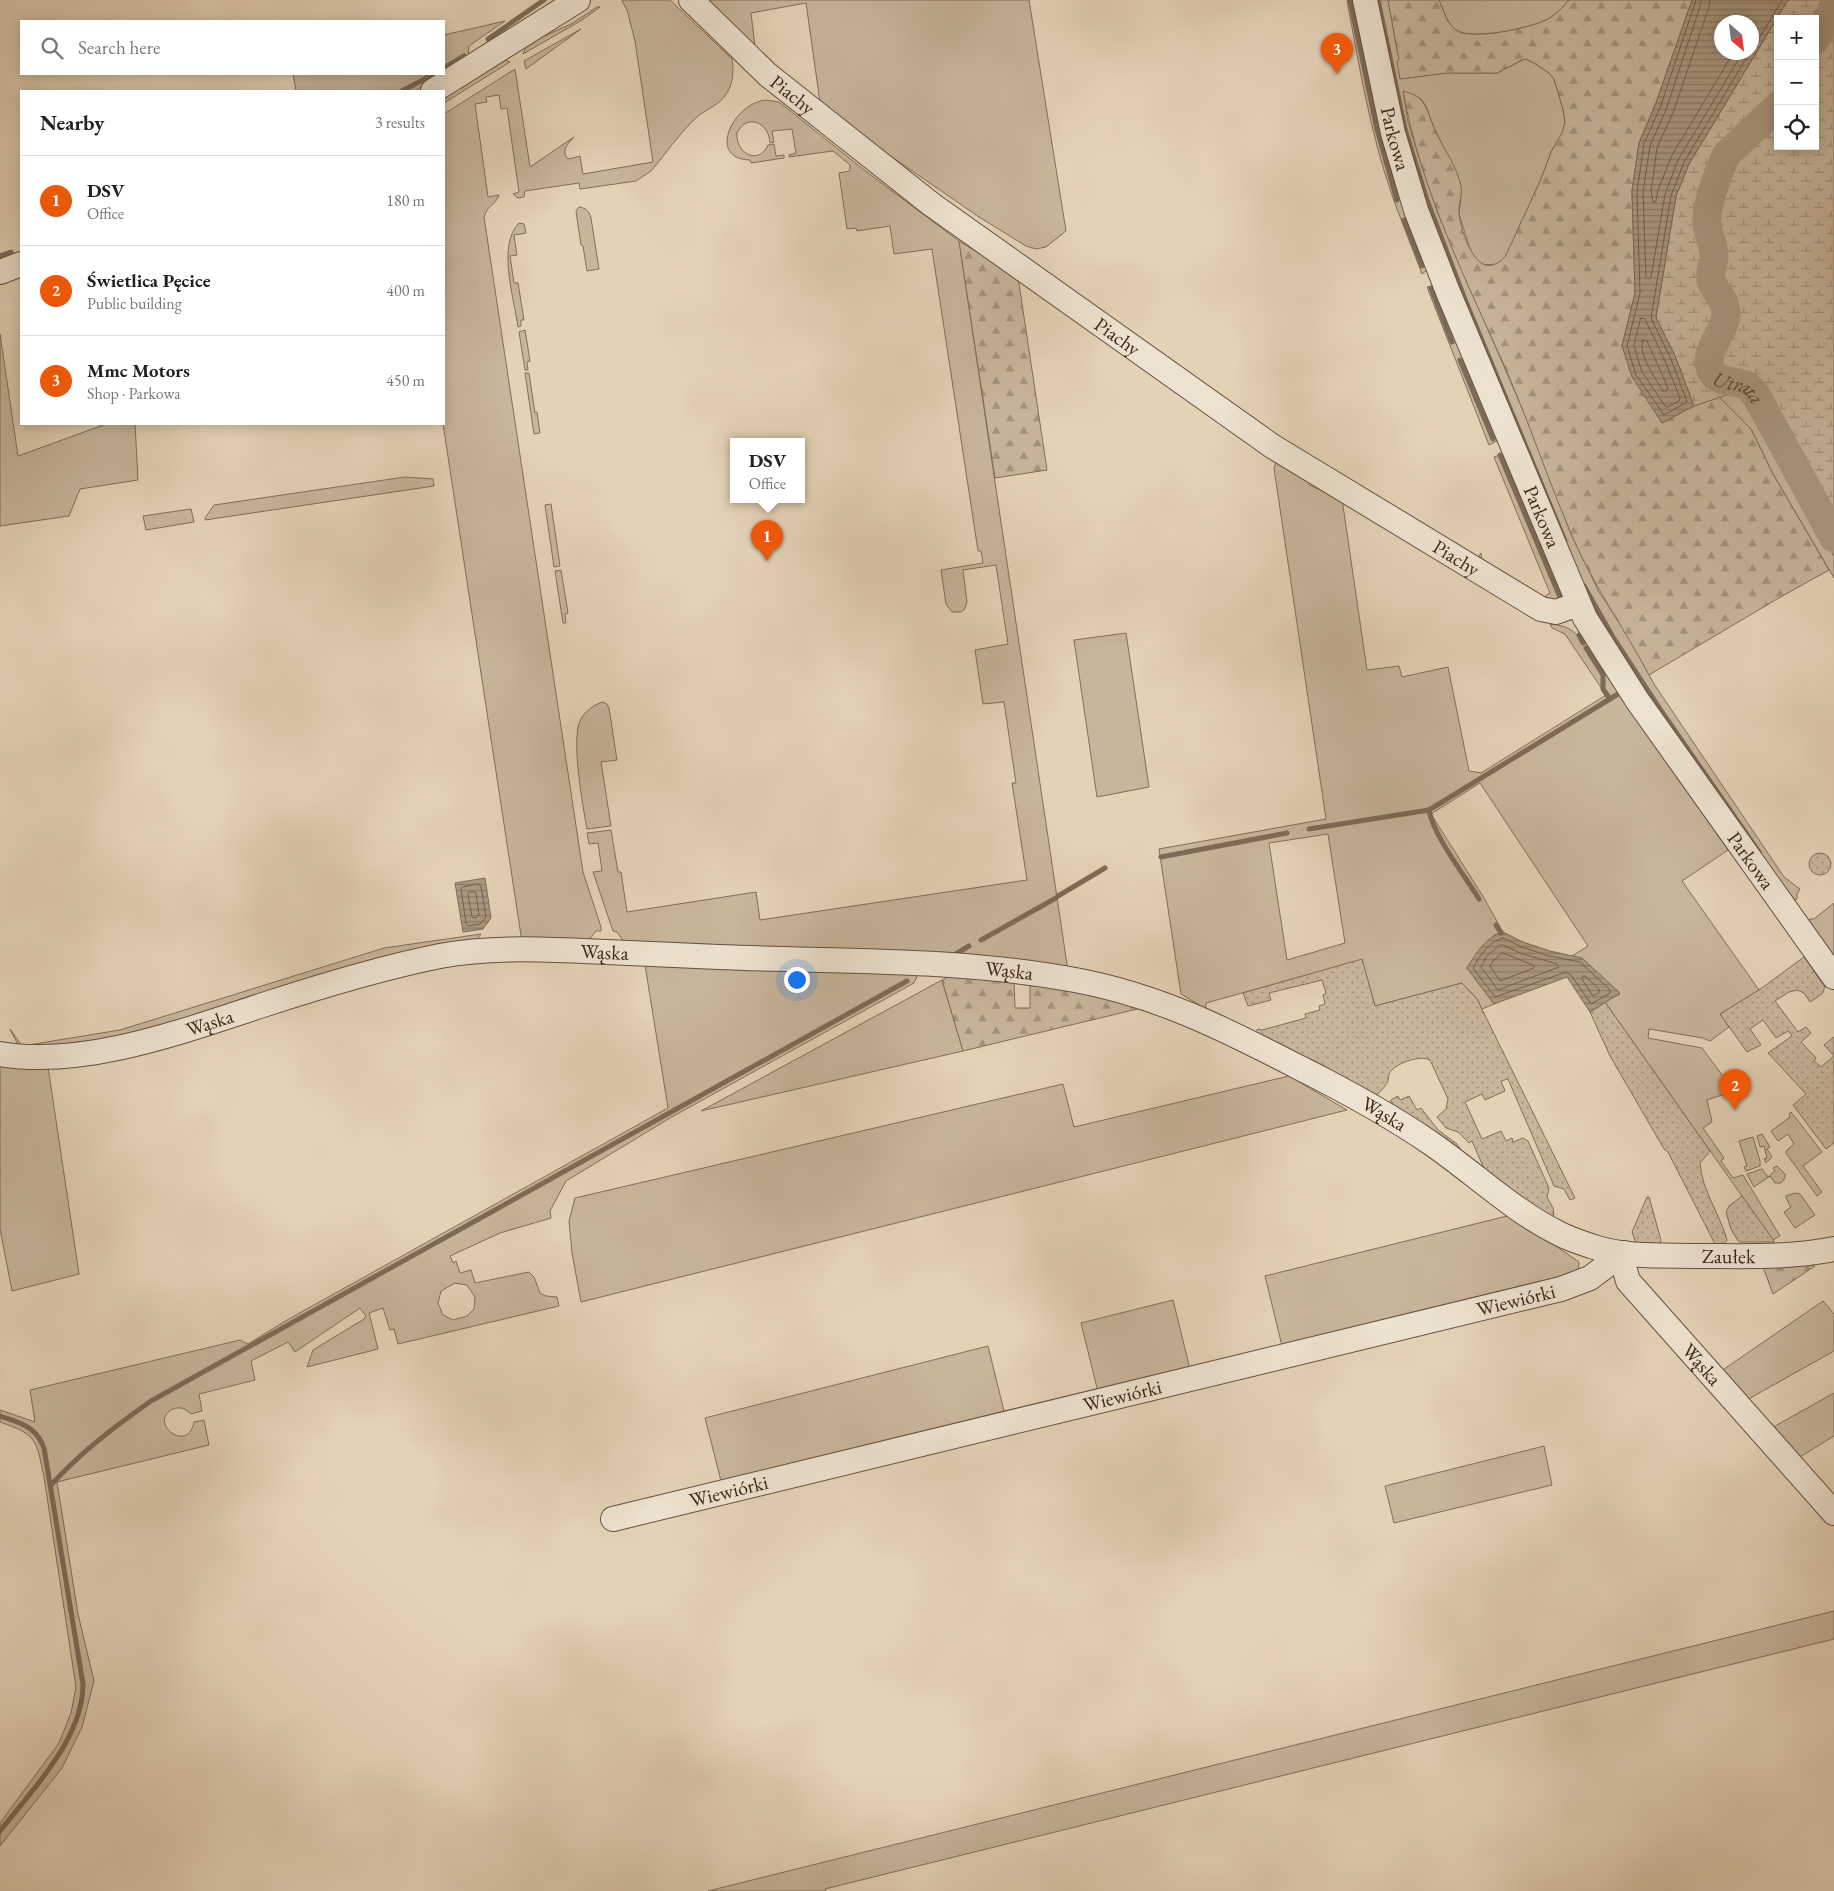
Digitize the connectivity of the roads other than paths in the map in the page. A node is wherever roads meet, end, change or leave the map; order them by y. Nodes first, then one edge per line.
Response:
1 (578, 0) edge
2 (691, 0) edge
3 (1365, 0) edge
4 (435, 90) edge
5 (20, 264) edge
6 (0, 272) edge
7 (1578, 604) junction
8 (1834, 977) edge
9 (0, 1054) edge
10 (1834, 1249) edge
11 (1623, 1253) junction
12 (1834, 1513) edge
13 (613, 1519) dead end

1 - 4 street
2 - 7 street, Piachy
3 - 7 street, Parkowa
5 - 6 street
7 - 8 street, Parkowa
9 - 11 street, Wąska
10 - 11 street, Zaułek
11 - 12 street, Wąska
11 - 13 street, Wiewiórki

